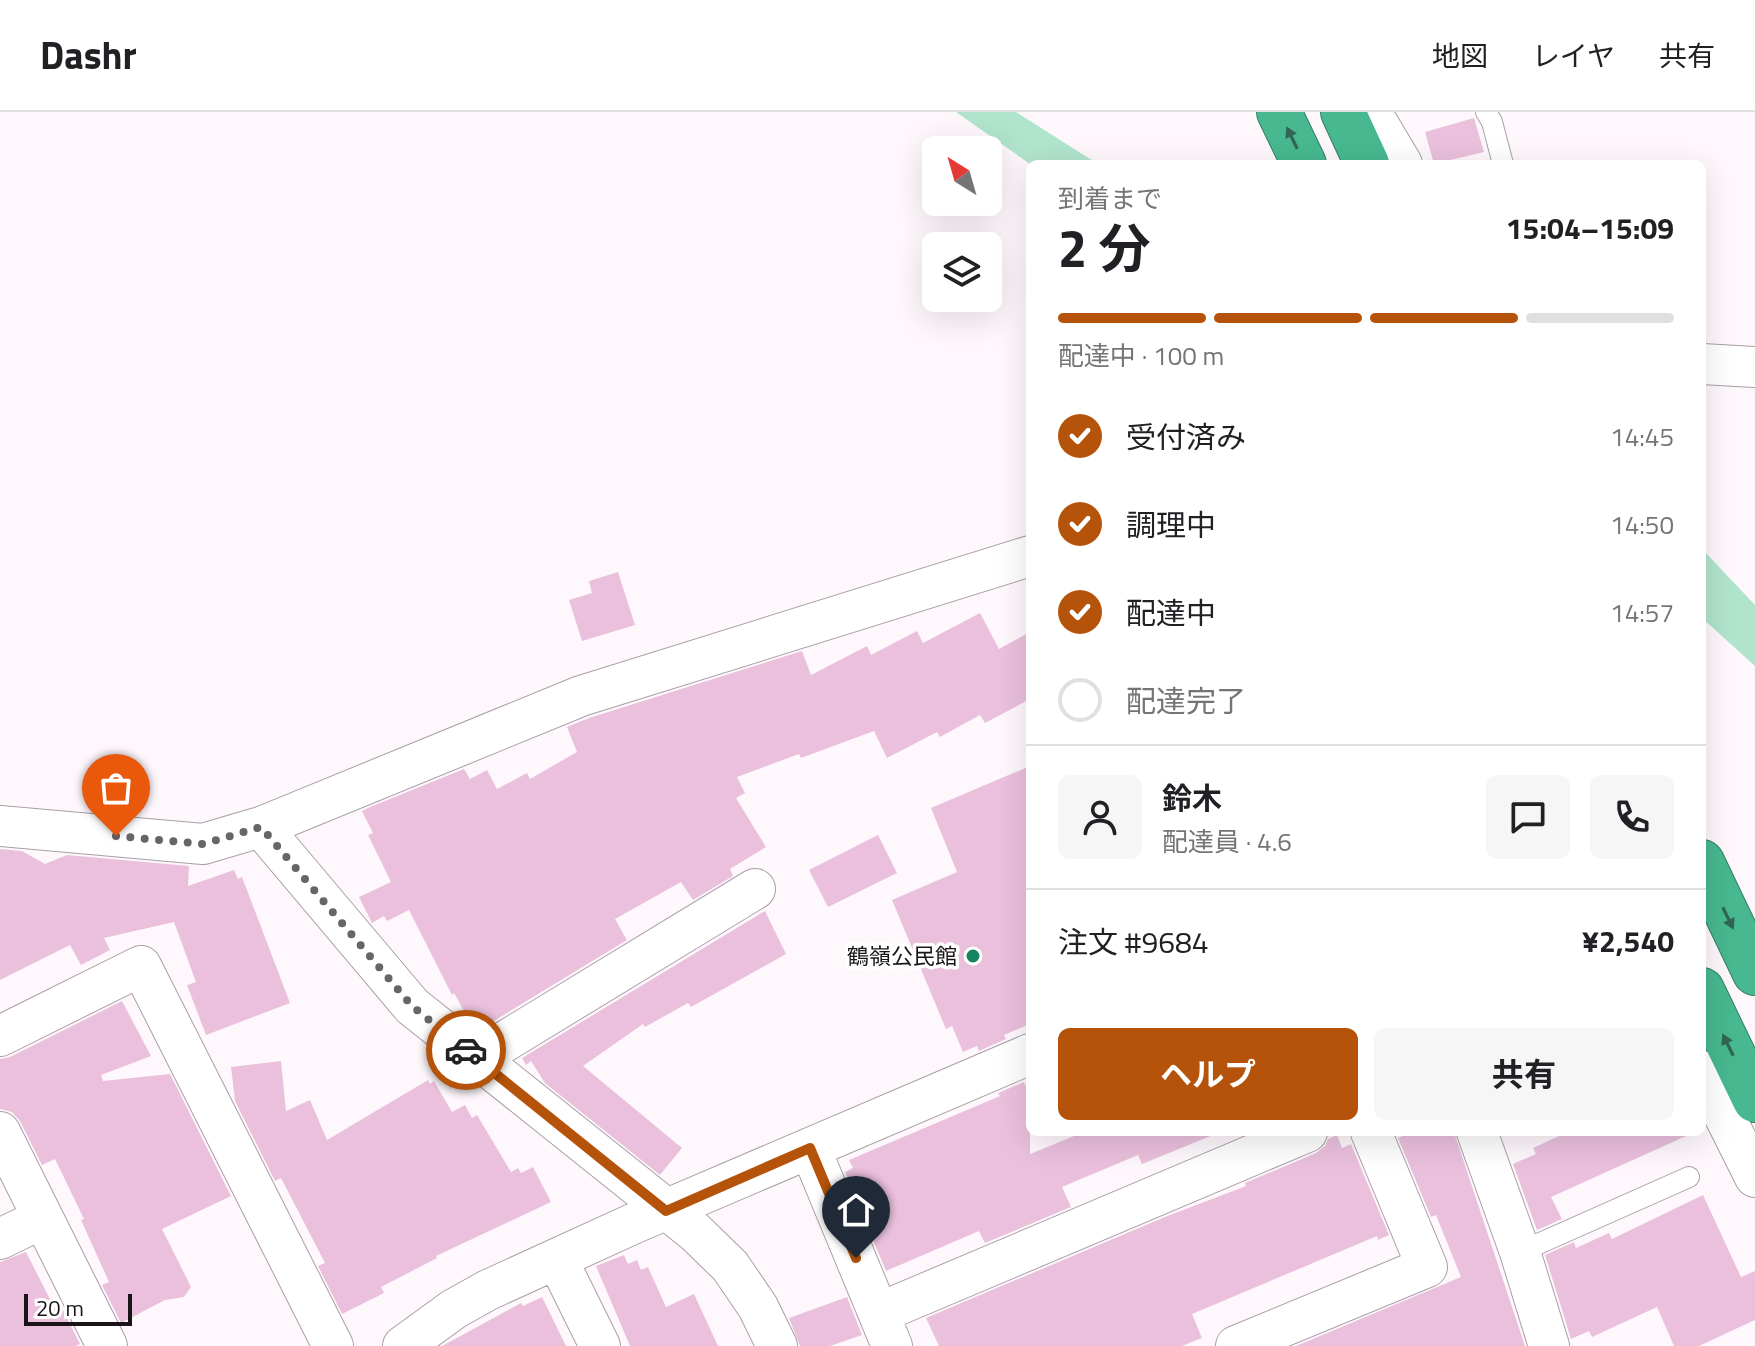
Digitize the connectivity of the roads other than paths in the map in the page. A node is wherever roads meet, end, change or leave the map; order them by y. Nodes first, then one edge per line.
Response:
1 (1279, 112) edge
2 (1364, 112) edge
3 (1486, 112) edge
4 (1302, 160) edge
5 (1367, 160) edge
6 (1399, 160) edge
7 (1502, 160) edge
8 (1706, 364) edge
9 (1755, 367) edge
10 (1026, 557) edge
11 (0, 826) edge
12 (261, 827) junction
13 (1706, 870) edge
14 (755, 889) dead end
15 (1755, 973) edge
16 (1706, 998) edge
17 (0, 1036) edge
18 (1026, 1056) edge
19 (476, 1059) junction
20 (1706, 1079) edge
21 (1755, 1100) edge
22 (0, 1132) edge
23 (1298, 1136) edge
24 (1373, 1136) edge
25 (1478, 1136) edge
26 (810, 1148) junction
27 (1689, 1177) dead end
28 (1755, 1177) edge
29 (666, 1211) junction
30 (43, 1218) junction
31 (0, 1239) edge
32 (1520, 1252) junction
33 (557, 1259) junction
34 (885, 1329) edge
35 (107, 1346) edge
36 (333, 1346) edge
37 (403, 1346) edge
38 (600, 1346) edge
39 (777, 1346) edge
40 (1236, 1346) edge
41 (1549, 1346) edge

4 -> 1 highway
2 - 5 highway
2 - 6 street
3 - 7 lane
8 - 9 street
10 - 12 street
11 - 12 street
12 - 19 street
13 -> 15 highway
14 - 19 street
21 -> 16 highway
17 - 36 street
18 - 26 street
19 - 29 street
20 - 28 street
22 - 30 street
23 - 34 street
24 - 40 street
25 - 32 street
26 - 29 street
26 - 34 street
27 - 32 lane
29 - 33 street
29 - 39 street
30 - 31 street
30 - 35 street
32 - 41 street
33 - 37 street
33 - 38 street

